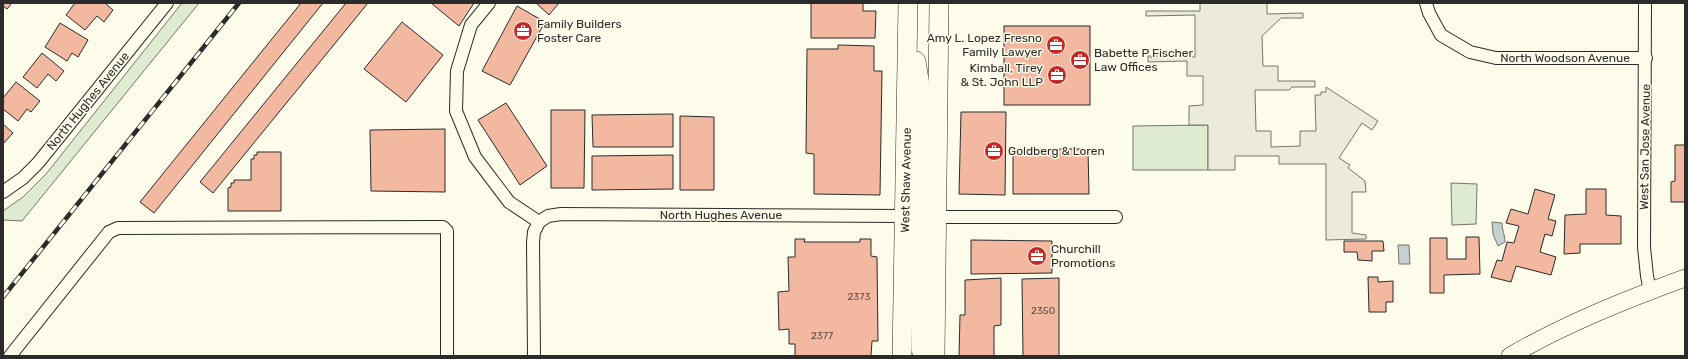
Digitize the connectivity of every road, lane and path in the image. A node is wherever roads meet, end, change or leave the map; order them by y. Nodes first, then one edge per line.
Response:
1 (166, 3) edge
2 (489, 3) edge
3 (939, 3) edge
4 (1426, 3) edge
5 (1645, 3) edge
6 (908, 9) edge
7 (1646, 58) junction
8 (3, 192) edge
9 (906, 216) junction
10 (936, 217) junction
11 (1116, 217) dead end
12 (539, 222) junction
13 (1685, 278) edge
14 (1650, 291) junction
15 (10, 356) edge
16 (447, 356) edge
17 (534, 356) edge
18 (902, 356) edge
19 (922, 356) edge
20 (935, 356) edge
21 (1510, 356) edge

1 - 8 street, North Hughes Avenue
2 - 12 street
3 - 10 main road
4 - 7 street, North Woodson Avenue
5 - 7 street, West San Jose Avenue
6 - 9 main road, West Shaw Avenue
6 - 10 main road
7 - 14 street, West San Jose Avenue
9 - 12 street, North Hughes Avenue
9 - 18 main road, West Shaw Avenue
9 - 19 main road
10 - 11 street
10 - 20 main road
12 - 17 street
13 - 14 street
14 - 21 street
15 - 16 street

